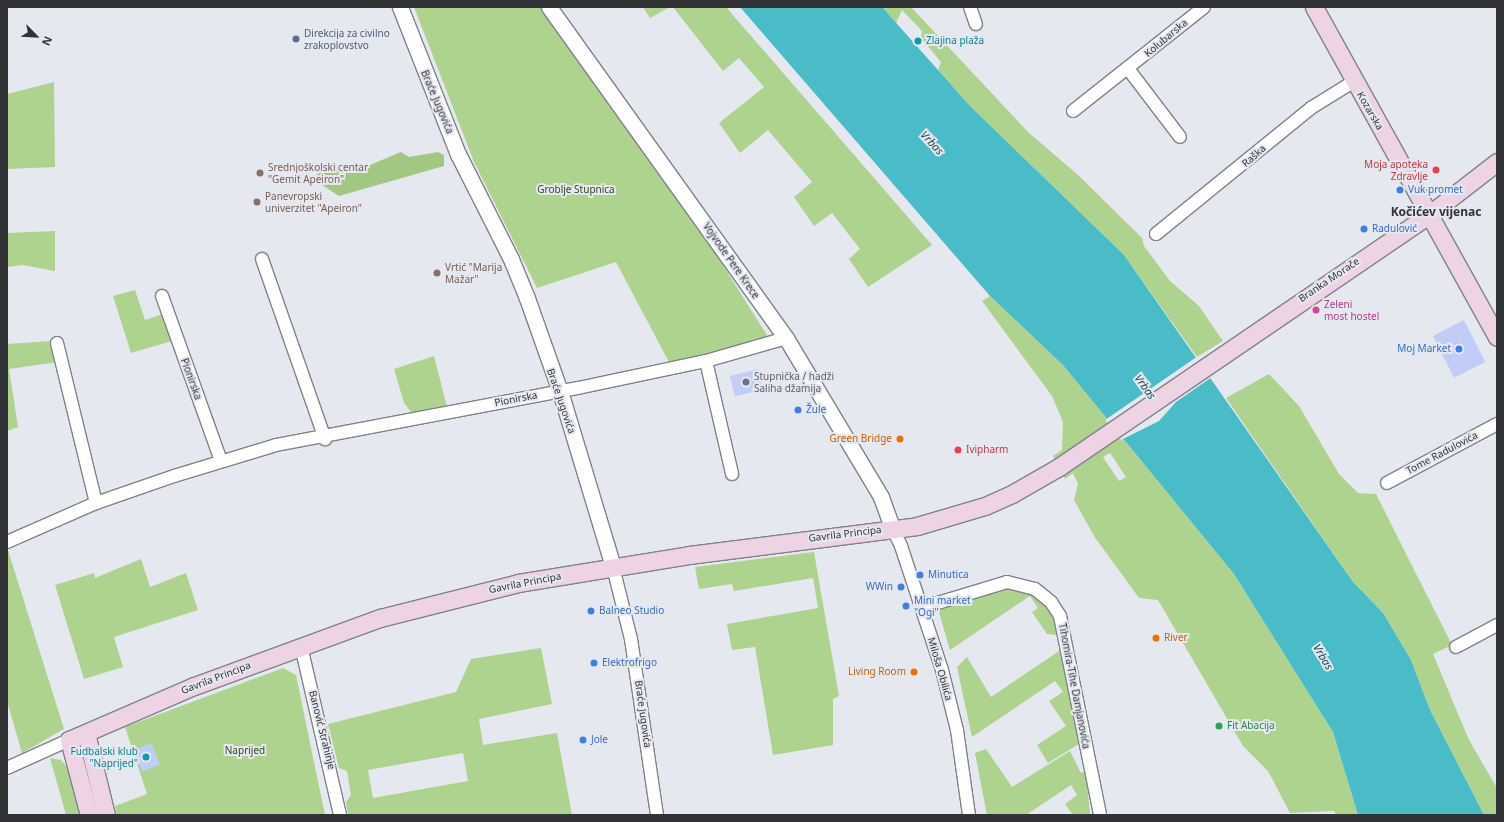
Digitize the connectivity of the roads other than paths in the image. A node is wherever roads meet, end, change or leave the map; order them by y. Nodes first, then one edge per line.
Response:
1 (400, 7) edge
2 (549, 7) edge
3 (970, 7) edge
4 (1204, 7) edge
5 (1318, 8) edge
6 (976, 24) dead end
7 (1129, 70) junction
8 (1353, 82) junction
9 (1073, 111) dead end
10 (1180, 138) dead end
11 (1497, 162) edge
12 (1431, 213) junction
13 (1156, 234) dead end
14 (262, 259) dead end
15 (162, 296) dead end
16 (1497, 337) edge
17 (786, 338) junction
18 (57, 343) dead end
19 (706, 361) junction
20 (560, 391) junction
21 (1497, 424) edge
22 (325, 438) junction
23 (221, 461) junction
24 (1059, 467) joint
25 (732, 474) dead end
26 (1387, 483) dead end
27 (96, 503) junction
28 (892, 528) junction
29 (7, 542) edge
30 (614, 567) junction
31 (921, 608) junction
32 (1497, 625) edge
33 (301, 646) junction
34 (1456, 647) dead end
35 (86, 733) junction
36 (68, 740) junction
37 (7, 768) edge
38 (89, 815) edge
39 (106, 815) edge
40 (340, 815) edge
41 (657, 815) edge
42 (969, 815) edge
43 (1100, 815) edge

1 - 20 street, Braće Jugovića
2 - 17 street, Vojvode Pere Krece
3 - 6 street
4 - 7 street, Kolubarska
5 - 8 main road, Kozarska
7 - 9 street, Kolubarska
7 - 10 street
8 - 12 main road, Kozarska
8 - 13 street, Raška
11 - 12 main road, Branka Morače
12 - 16 main road, Kozarska
12 - 24 main road, Branka Morače
14 - 22 street
15 - 23 street, Pionirska
17 - 19 street, Pionirska
17 - 28 street, Vojvode Pere Krece
18 - 27 street
19 - 20 street, Pionirska
19 - 25 street
20 - 22 street, Pionirska
20 - 30 street, Braće Jugovića
21 - 26 street, Tome Radulovića
22 - 23 street, Pionirska
23 - 27 street, Pionirska
24 - 28 main road, Gavrila Principa
27 - 29 street, Pionirska
28 - 30 main road, Gavrila Principa
28 - 31 street, Miloša Obilića
30 - 33 main road, Gavrila Principa
30 - 41 street, Braće Jugovića
31 - 42 street, Miloša Obilića
31 - 43 street, Tihomira-Tihe Damjanovića
32 - 34 street
33 - 35 main road, Gavrila Principa
33 - 40 street, Banović Strahinje
35 - 36 main road, Gavrila Principa
35 - 39 main road
36 - 37 street, Gavrila Principa
36 - 38 main road

